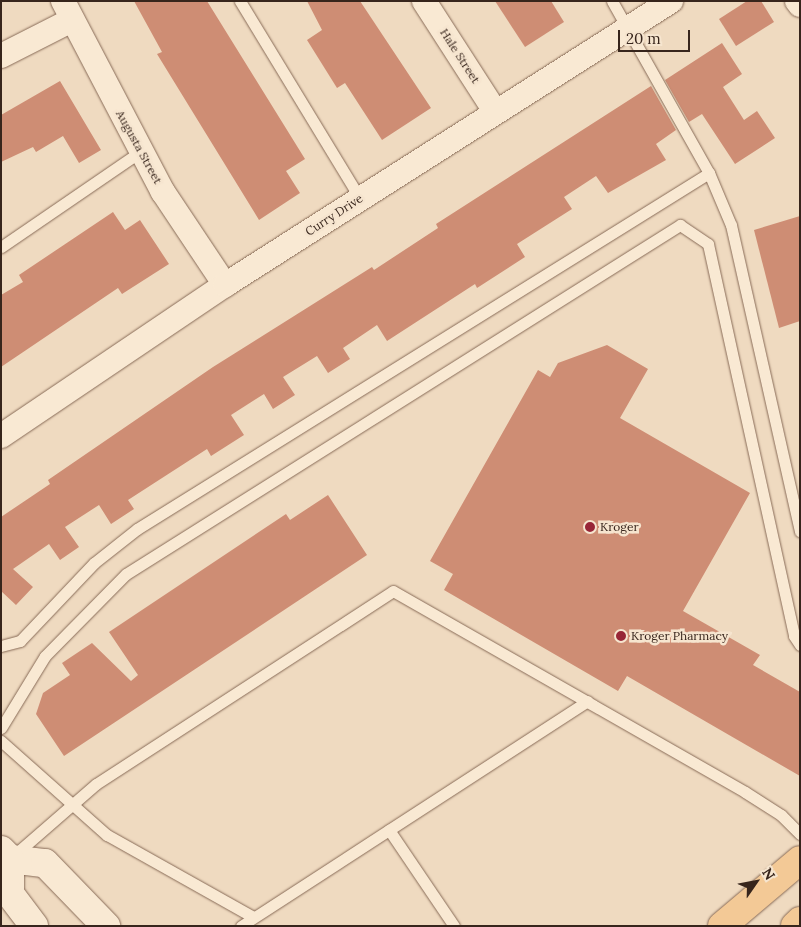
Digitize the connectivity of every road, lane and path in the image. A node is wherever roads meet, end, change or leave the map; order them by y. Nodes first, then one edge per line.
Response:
1 (240, 1) edge
2 (424, 1) edge
3 (612, 1) edge
4 (672, 1) edge
5 (798, 1) edge
6 (800, 5) edge
7 (68, 11) edge
8 (629, 28) junction
9 (1, 56) edge
10 (495, 112) junction
11 (140, 151) junction
12 (708, 173) junction
13 (360, 198) junction
14 (1, 247) edge
15 (225, 285) junction
16 (1, 436) edge
17 (800, 531) edge
18 (800, 645) edge
19 (1, 646) edge
20 (587, 700) junction
21 (1, 728) edge
22 (1, 741) edge
23 (71, 804) junction
24 (389, 830) junction
25 (800, 834) edge
26 (6, 854) edge
27 (800, 860) edge
28 (253, 917) junction
29 (800, 921) edge
30 (34, 926) edge
31 (106, 926) edge
32 (241, 926) edge
33 (454, 926) edge
34 (722, 926) edge
35 (795, 926) edge

1 - 13 lane
2 - 10 street, Hale Street
3 - 8 lane
4 - 8 street, Curry Drive
5 - 6 street
7 - 9 street
7 - 11 street, Augusta Street
8 - 10 street, Curry Drive
8 - 12 lane
10 - 13 street, Curry Drive
11 - 14 lane
11 - 15 street, Augusta Street
12 - 17 lane
12 - 19 lane
13 - 15 street, Curry Drive
15 - 16 street, Curry Drive
18 - 21 lane
20 - 23 lane
20 - 24 lane
20 - 25 lane
22 - 23 lane
23 - 26 lane
23 - 28 lane
24 - 28 lane
24 - 33 lane
26 - 30 main road
26 - 31 main road
27 - 34 main road
28 - 32 lane
29 - 35 main road

